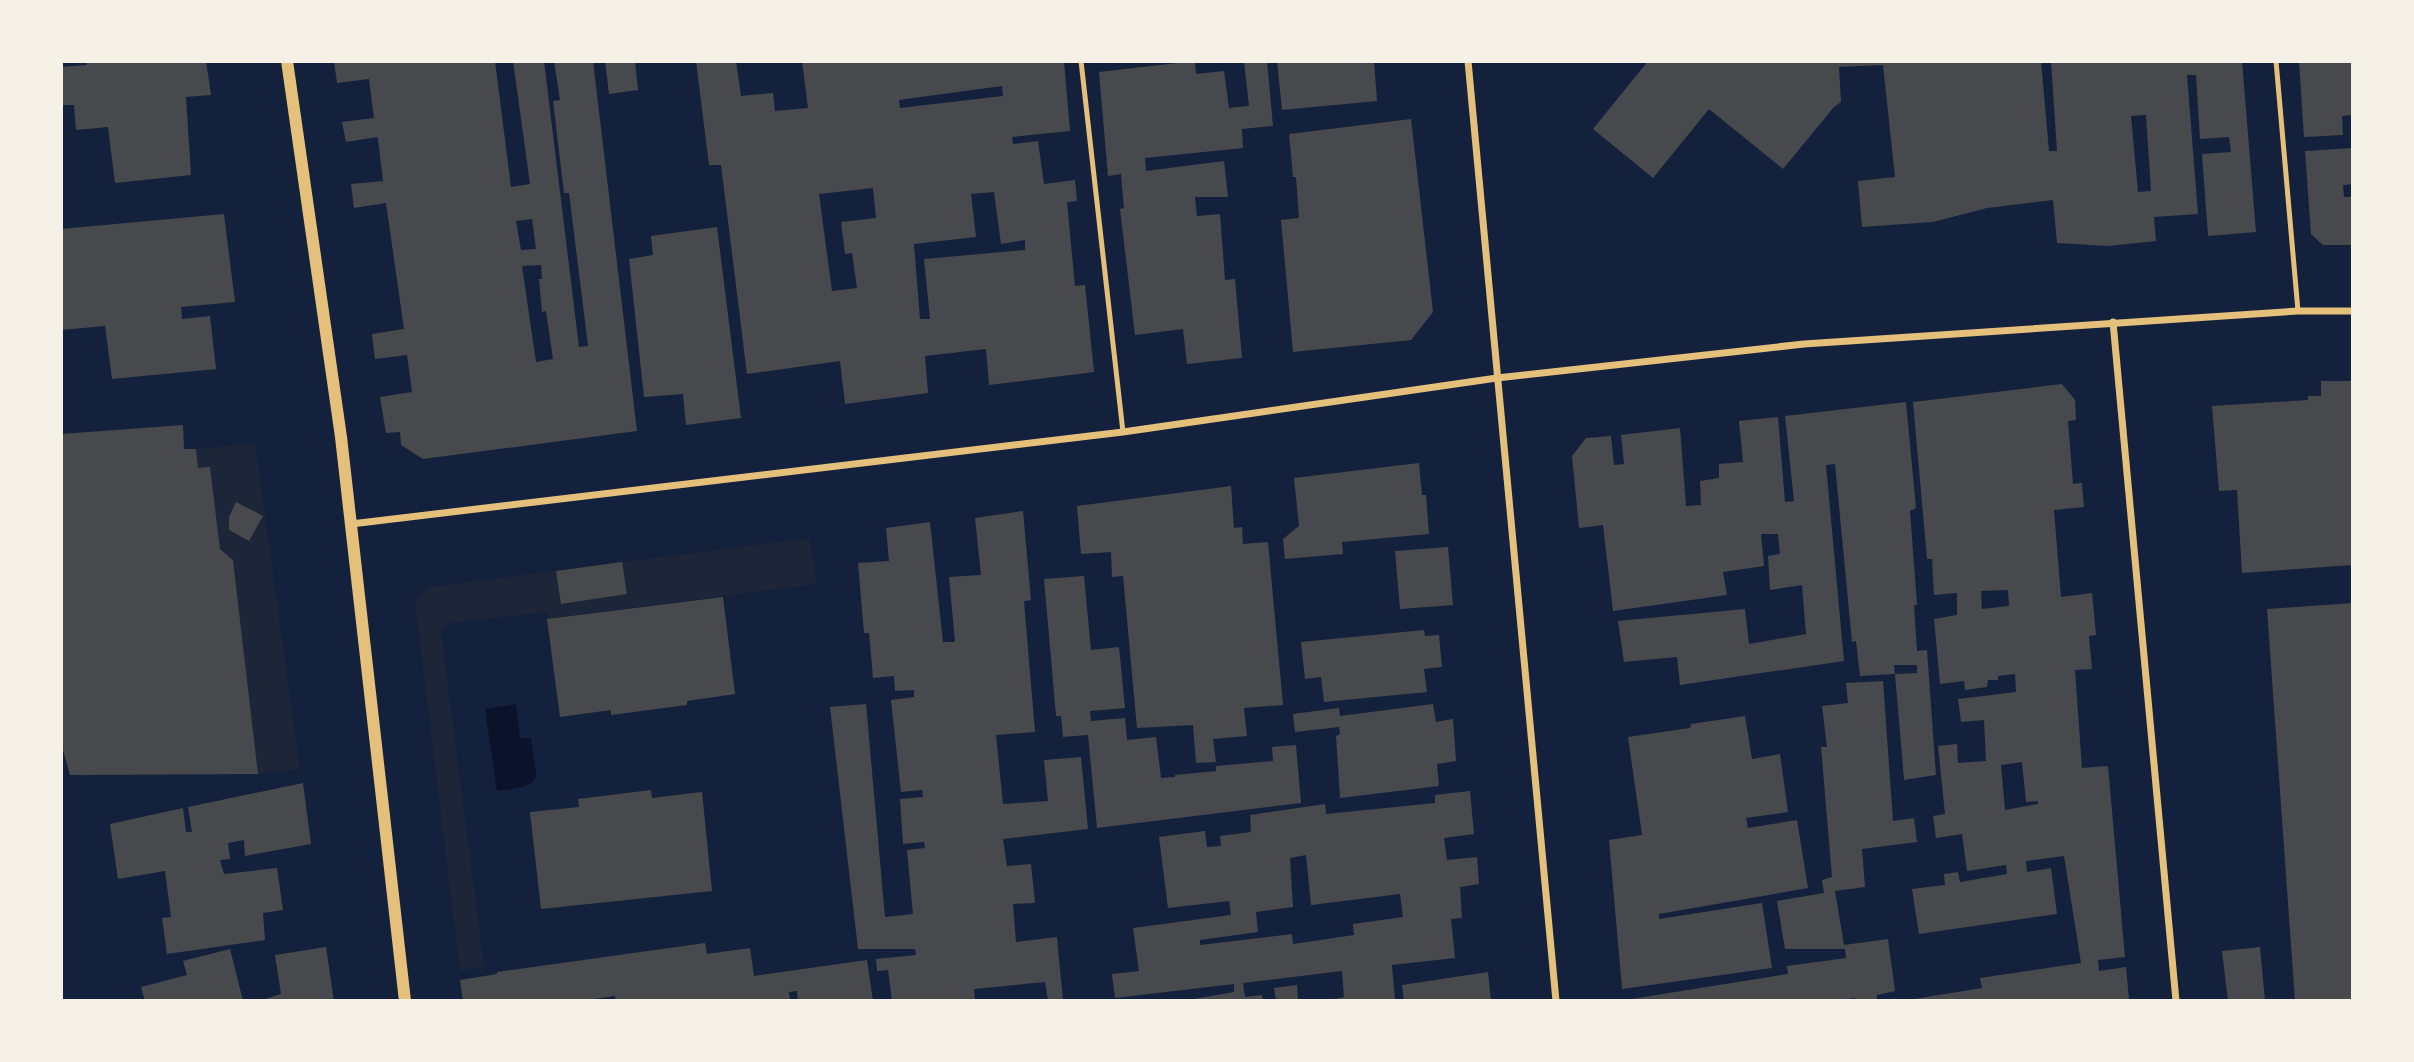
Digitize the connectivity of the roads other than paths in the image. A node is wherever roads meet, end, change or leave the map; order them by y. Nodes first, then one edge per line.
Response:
1 (287, 61) edge
2 (1081, 61) edge
3 (1468, 61) edge
4 (2276, 61) edge
5 (2298, 311) junction
6 (2353, 311) edge
7 (2113, 322) junction
8 (1497, 377) junction
9 (1123, 432) junction
10 (351, 524) junction
11 (405, 1001) edge
12 (1556, 1001) edge
13 (2176, 1001) edge

1 - 10 street
2 - 9 lane
3 - 8 street
4 - 5 lane
5 - 6 street
5 - 7 street
7 - 8 street
7 - 13 street
8 - 9 street
8 - 12 street
9 - 10 street
10 - 11 street

